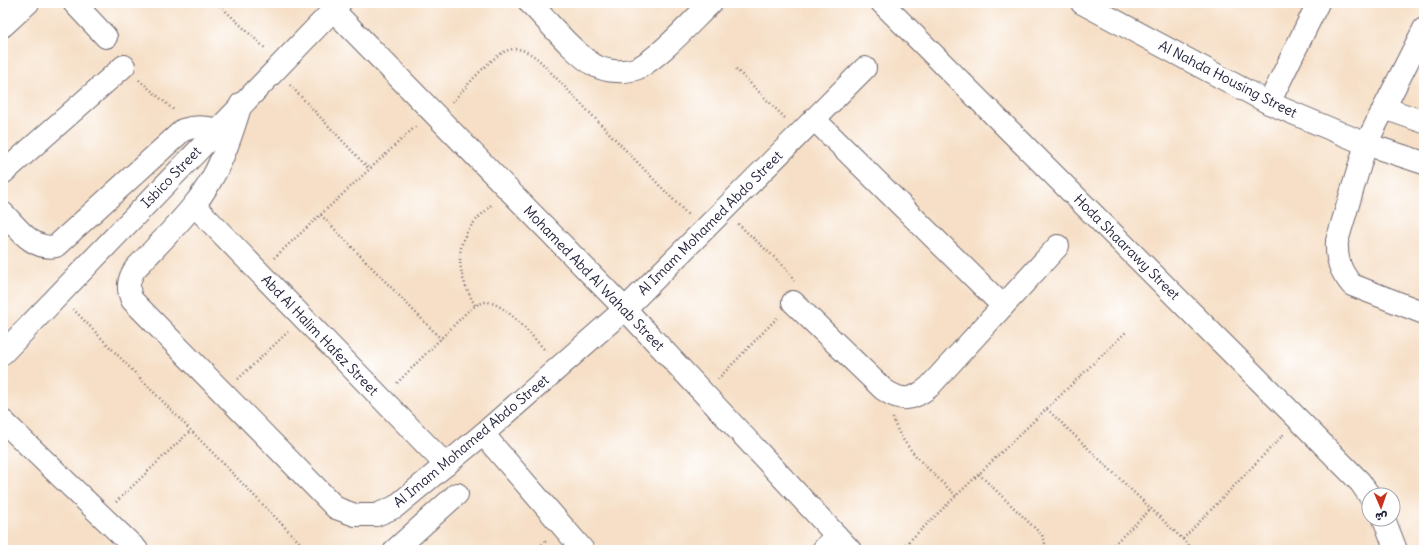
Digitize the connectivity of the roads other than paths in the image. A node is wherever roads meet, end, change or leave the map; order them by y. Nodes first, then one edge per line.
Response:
1 (28, 3) edge
2 (74, 3) edge
3 (530, 3) edge
4 (711, 3) edge
5 (882, 3) edge
6 (1082, 3) edge
7 (1318, 3) edge
8 (336, 7) edge
9 (3, 26) edge
10 (1424, 28) edge
11 (106, 38) dead end
12 (124, 66) road end
13 (865, 68) dead end
14 (1269, 103) junction
15 (242, 104) junction
16 (1384, 108) junction
17 (1424, 122) edge
18 (807, 126) junction
19 (216, 130) junction
20 (1366, 144) junction
21 (1424, 163) edge
22 (3, 173) edge
23 (194, 205) junction
24 (3, 213) edge
25 (1058, 246) dead end
26 (793, 302) road end
27 (1003, 306) junction
28 (625, 309) junction
29 (1424, 312) edge
30 (3, 353) edge
31 (3, 421) edge
32 (483, 434) junction
33 (446, 465) junction
34 (1363, 487) edge
35 (457, 494) dead end
36 (1387, 527) edge
37 (836, 545) edge
38 (137, 550) edge
39 (395, 550) edge
40 (583, 550) edge
41 (1396, 550) edge

1 - 9 street
2 - 11 street
3 - 4 street
5 - 34 street, Hoda Shaarawy Street
6 - 14 street, Al Nahda Housing Street
7 - 14 street
8 - 15 street, Isbico Street
8 - 28 street, Mohamed Abd Al Wahab Street
10 - 16 street
12 - 22 street
13 - 18 street, Al Imam Mohamed Abdo Street
14 - 20 street, Al Nahda Housing Street
15 - 19 street, Isbico Street
15 - 23 street, Al Imam Mohamed Abdo Street
16 - 17 street
16 - 20 street
18 - 27 street
18 - 28 street, Al Imam Mohamed Abdo Street
19 - 24 street
19 - 30 street, Isbico Street
20 - 21 street, Al Nahda Housing Street
20 - 29 street
23 - 33 street, Abd Al Halim Hafez Street
23 - 33 street, Al Imam Mohamed Abdo Street
25 - 27 street
26 - 27 street
28 - 32 street, Al Imam Mohamed Abdo Street
28 - 37 street, Mohamed Abd Al Wahab Street
31 - 38 street
32 - 33 street, Al Imam Mohamed Abdo Street
32 - 40 street
35 - 39 street
36 - 41 street

